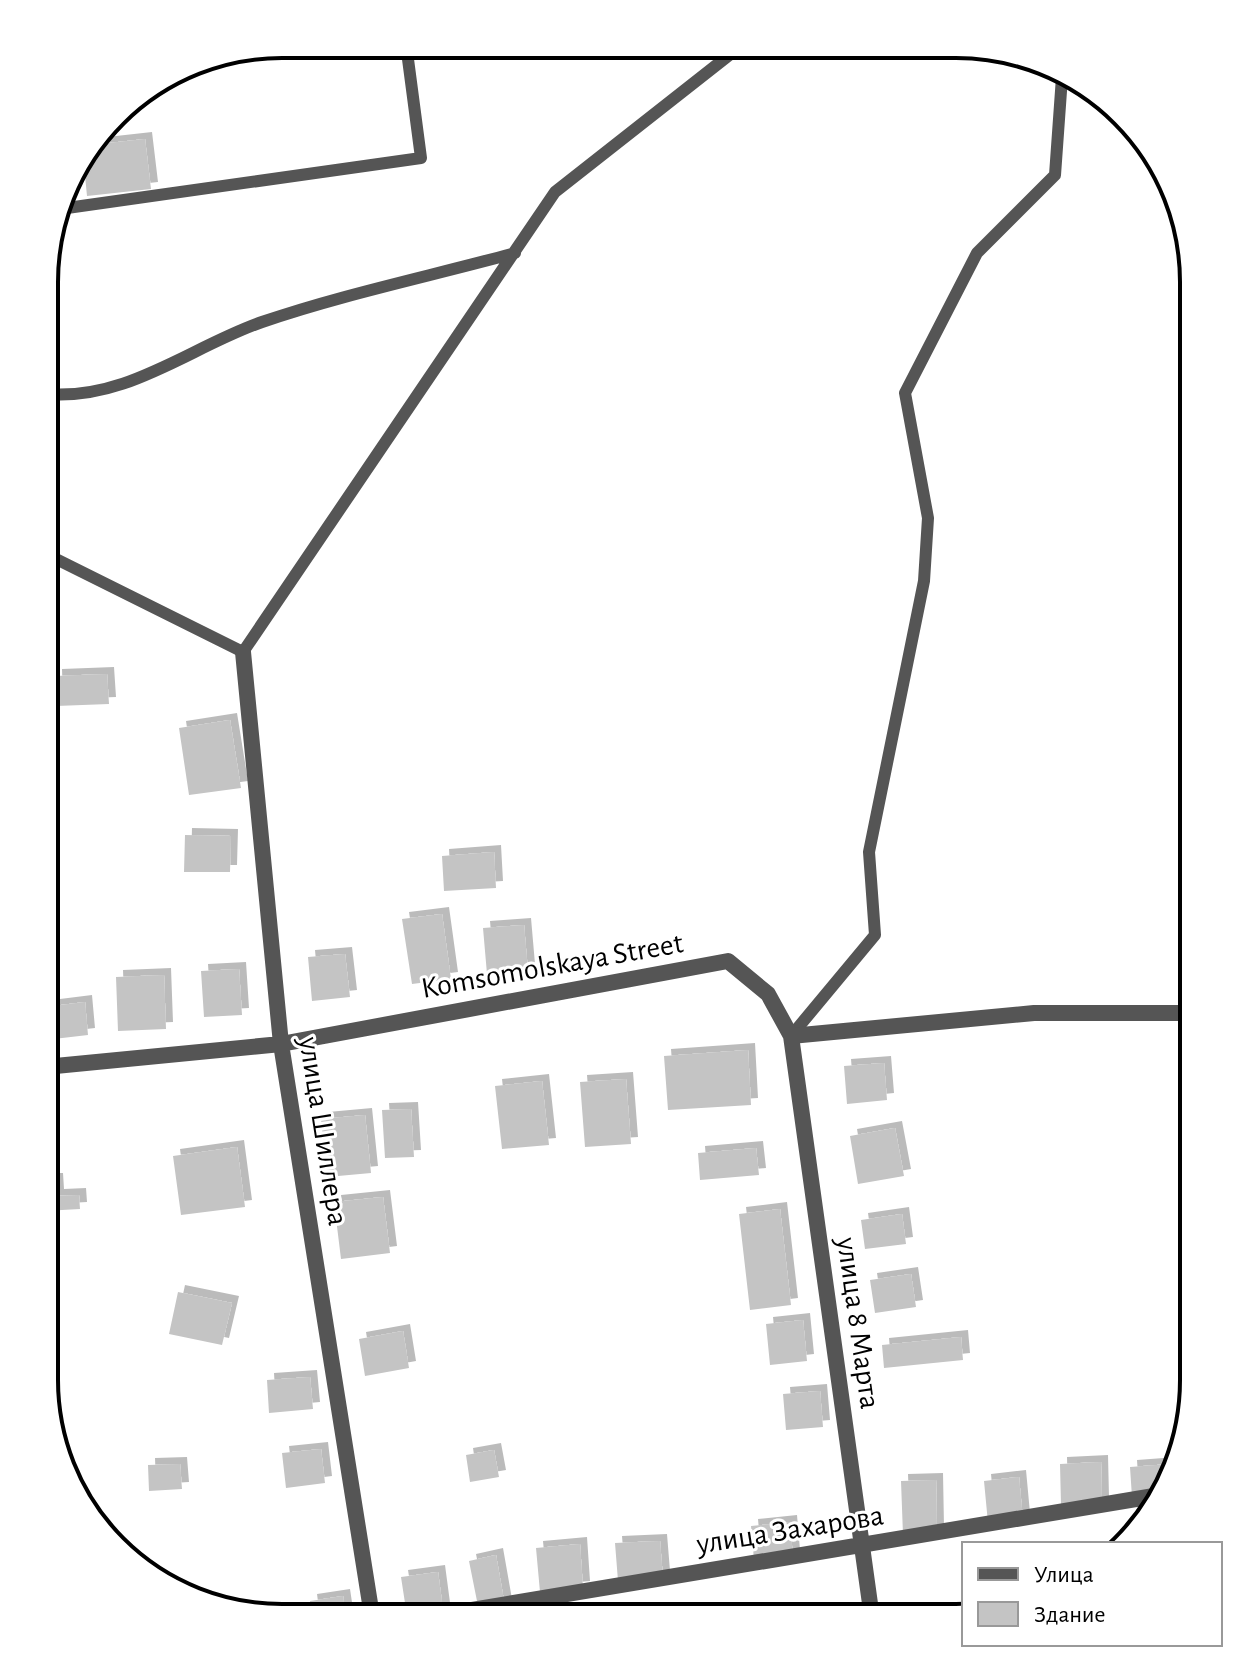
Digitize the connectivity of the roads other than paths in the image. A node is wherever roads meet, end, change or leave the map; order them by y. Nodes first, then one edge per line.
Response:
1 (408, 58) edge
2 (725, 58) edge
3 (1061, 85) edge
4 (71, 207) edge
5 (515, 253) junction
6 (58, 395) edge
7 (58, 560) edge
8 (243, 652) junction
9 (1180, 1013) edge
10 (791, 1036) junction
11 (281, 1044) junction
12 (58, 1066) edge
13 (1146, 1497) edge
14 (861, 1546) junction
15 (370, 1604) edge
16 (509, 1604) edge
17 (870, 1604) edge

1 - 4 lane
2 - 5 lane
3 - 10 lane
5 - 6 lane
5 - 8 lane
7 - 8 lane
8 - 11 street, улица Шиллера
9 - 10 street
10 - 11 street, Komsomolskaya Street
10 - 14 street, улица 8 Марта
11 - 12 street, Komsomolskaya Street
11 - 15 street, улица Шиллера
13 - 14 street, улица Захарова
14 - 16 street, улица Захарова
14 - 17 street, улица 8 Марта

